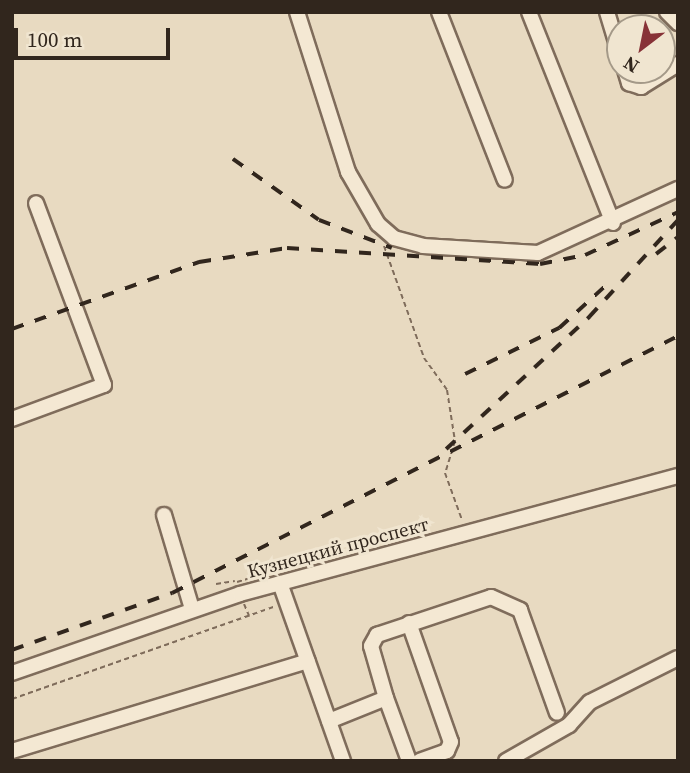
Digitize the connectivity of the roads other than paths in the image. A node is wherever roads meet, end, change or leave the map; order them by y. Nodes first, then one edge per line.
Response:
1 (297, 12) edge
2 (439, 12) edge
3 (529, 12) edge
4 (667, 12) edge
5 (678, 23) edge
6 (505, 180) dead end
7 (678, 189) edge
8 (36, 203) dead end
9 (613, 223) junction
10 (12, 419) edge
11 (678, 476) edge
12 (164, 516) dead end
13 (279, 577) junction
14 (192, 609) junction
15 (409, 624) junction
16 (678, 657) edge
17 (308, 661) junction
18 (12, 673) edge
19 (386, 698) junction
20 (557, 713) dead end
21 (329, 721) junction
22 (12, 751) edge
23 (343, 761) edge
24 (409, 761) edge
25 (420, 761) edge
26 (506, 761) edge

1 - 9 street
2 - 6 street
3 - 9 street
4 - 5 street
7 - 9 street
8 - 10 street
11 - 13 street, Кузнецкий проспект
12 - 14 street
13 - 14 street, Кузнецкий проспект
13 - 17 street
14 - 18 street, Кузнецкий проспект
15 - 19 street
15 - 20 street
15 - 25 street
16 - 26 street
17 - 21 street
17 - 22 street
19 - 21 street
19 - 24 street
21 - 23 street

